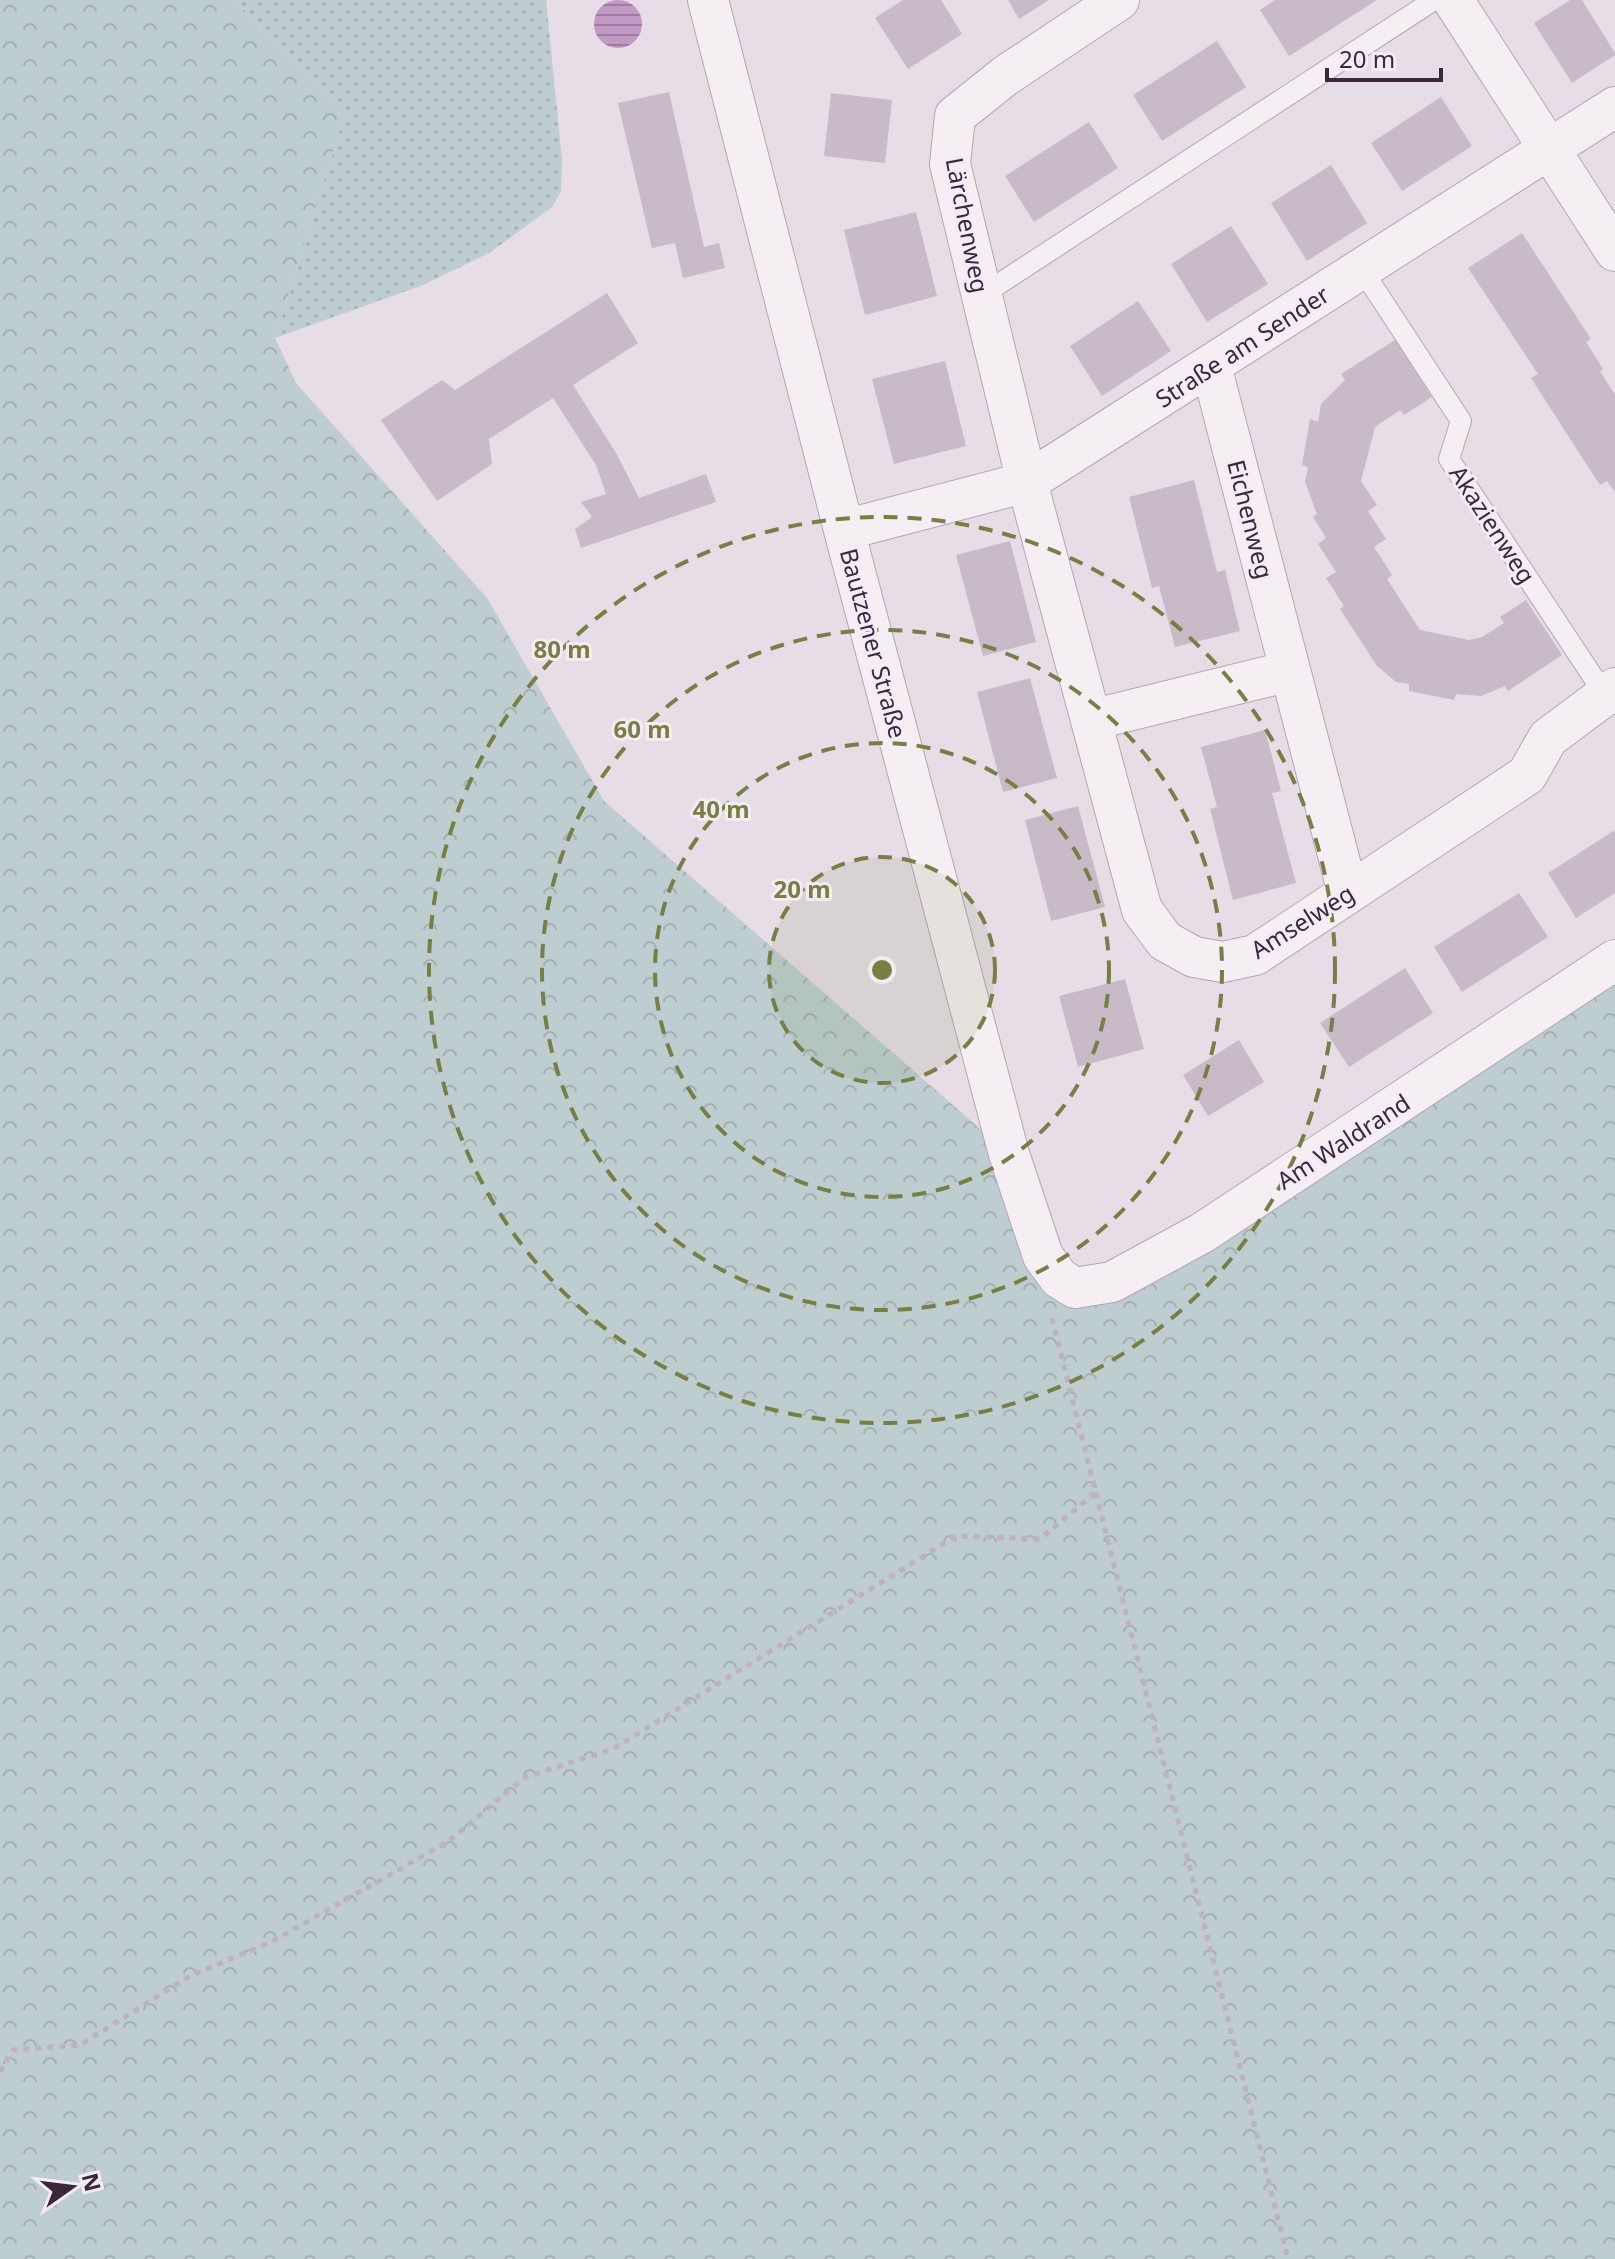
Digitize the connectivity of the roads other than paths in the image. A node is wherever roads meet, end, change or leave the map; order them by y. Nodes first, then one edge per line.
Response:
1 (708, 0) edge
2 (1119, 0) edge
3 (1434, 0) edge
4 (1453, 0) edge
5 (1615, 107) edge
6 (1550, 149) junction
7 (1615, 251) edge
8 (1361, 268) junction
9 (982, 295) junction
10 (1211, 366) junction
11 (1027, 482) junction
12 (844, 530) junction
13 (1290, 671) junction
14 (1610, 691) edge
15 (1091, 720) junction
16 (1348, 893) junction
17 (1615, 960) edge
18 (1059, 1278) joint

1 - 12 street, Bautzener Straße
2 - 9 street, Lärchenweg
3 - 9 lane
4 - 6 street
5 - 6 street, Straße am Sender
6 - 7 street
6 - 8 street, Straße am Sender
8 - 10 street, Straße am Sender
8 - 14 lane, Akazienweg
9 - 11 street, Lärchenweg
10 - 11 street, Straße am Sender
10 - 13 street, Eichenweg
11 - 12 street, Straße am Sender
11 - 15 street, Amselweg
12 - 18 street, Bautzener Straße
13 - 15 street
13 - 16 street, Eichenweg
14 - 16 street, Amselweg
15 - 16 street, Amselweg
17 - 18 street, Am Waldrand

